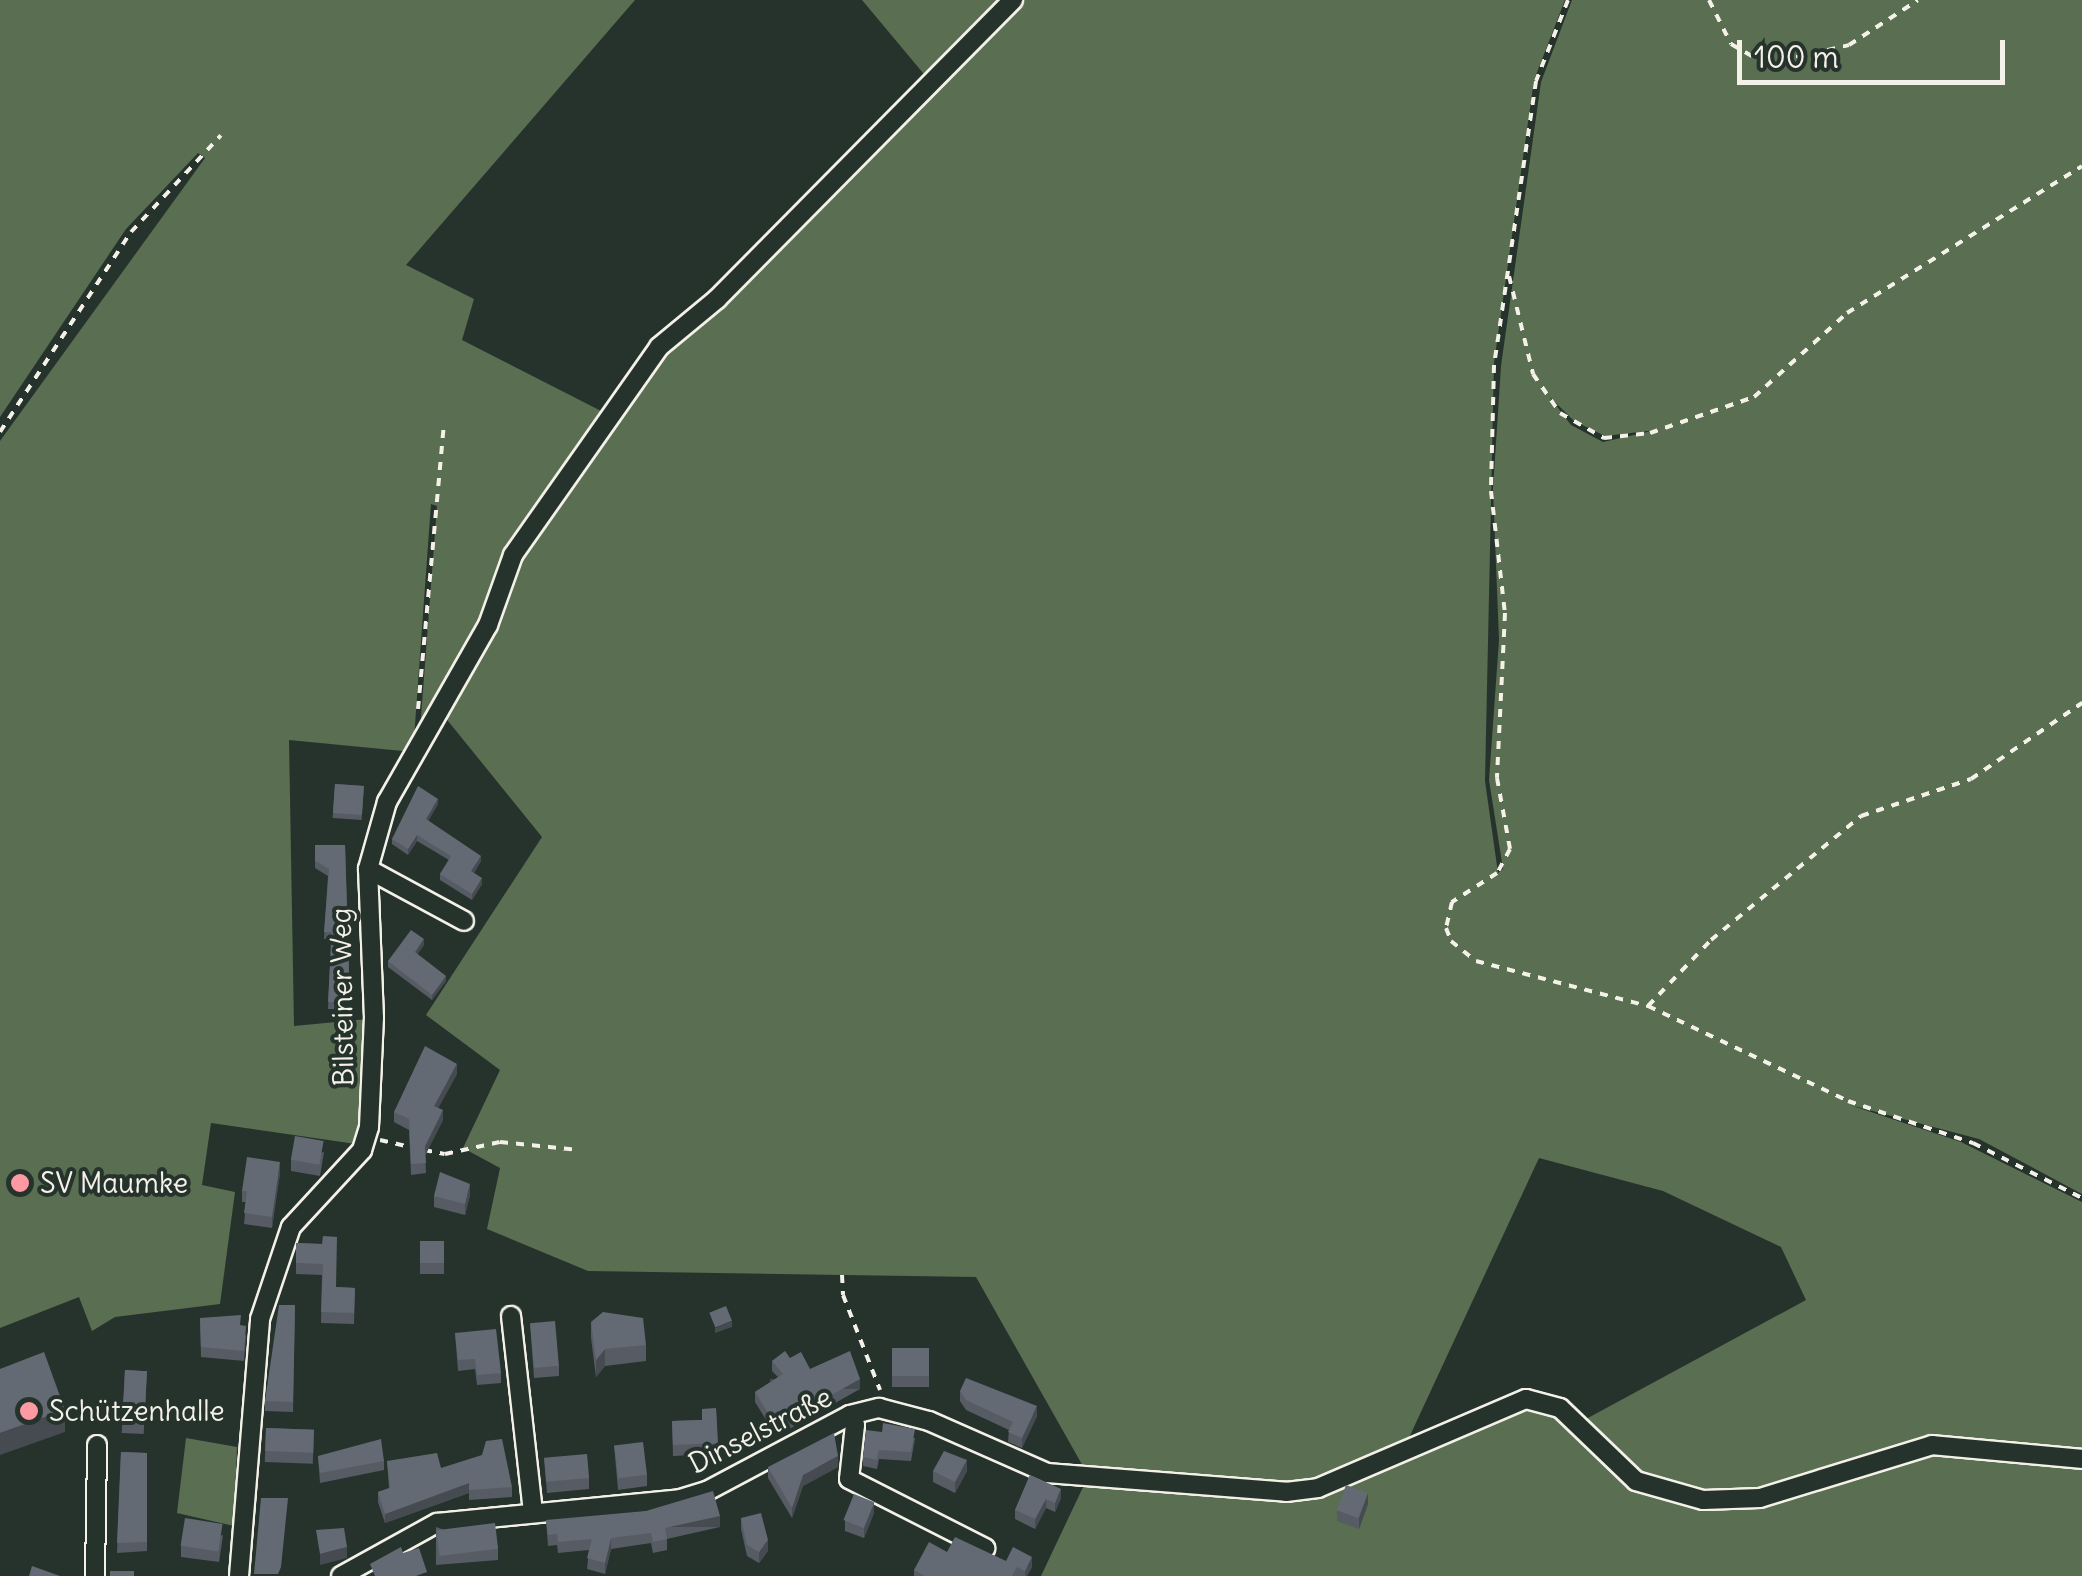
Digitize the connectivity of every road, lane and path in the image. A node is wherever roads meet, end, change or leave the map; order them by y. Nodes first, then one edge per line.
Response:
1 (1013, 0) edge
2 (1568, 0) edge
3 (1709, 0) edge
4 (1918, 0) edge
5 (221, 135) dead end
6 (2082, 166) edge
7 (1508, 275) junction
8 (444, 425) dead end
9 (0, 432) edge
10 (2082, 703) edge
11 (420, 746) junction
12 (368, 869) junction
13 (464, 921) dead end
14 (1648, 1006) junction
15 (366, 1138) junction
16 (579, 1150) dead end
17 (2082, 1198) edge
18 (842, 1275) dead end
19 (511, 1316) dead end
20 (885, 1409) junction
21 (850, 1415) junction
22 (97, 1445) dead end
23 (2082, 1459) edge
24 (532, 1512) junction
25 (985, 1548) edge
26 (95, 1576) edge
27 (239, 1576) edge
28 (341, 1576) edge

1 - 11 street, Bilsteiner Weg
2 - 7 path
3 - 4 path
5 - 9 path
6 - 7 path
7 - 14 path
8 - 11 path
10 - 14 path
11 - 12 street, Bilsteiner Weg
12 - 13 street
12 - 15 street, Bilsteiner Weg
14 - 17 path
15 - 16 path
15 - 27 street
18 - 20 path
19 - 24 street
20 - 21 street, Dinselstraße
20 - 23 street
21 - 24 street, Dinselstraße
21 - 25 street
22 - 26 street
24 - 28 street, Dinselstraße

